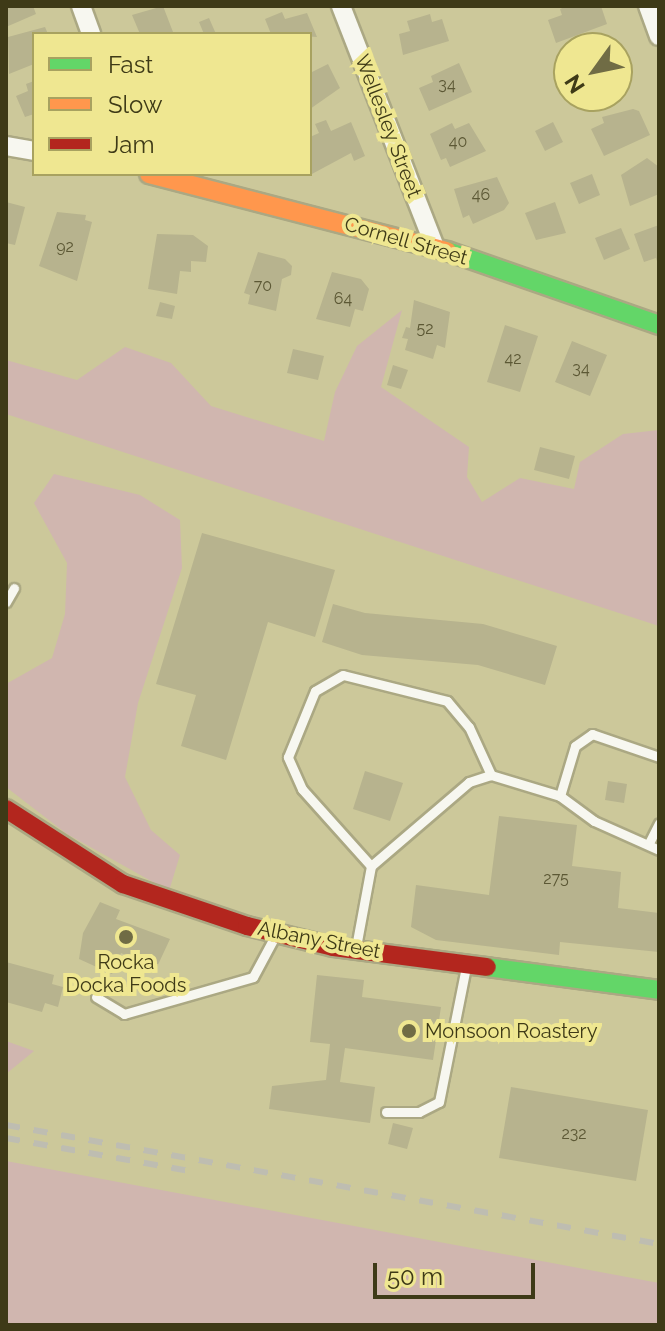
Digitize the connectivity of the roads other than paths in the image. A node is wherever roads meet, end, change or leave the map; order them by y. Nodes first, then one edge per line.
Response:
1 (81, 6) edge
2 (341, 6) edge
3 (648, 6) edge
4 (90, 32) edge
5 (659, 36) edge
6 (6, 146) edge
7 (32, 151) edge
8 (157, 176) edge
9 (435, 247) junction
10 (659, 325) edge
11 (14, 588) dead end
12 (6, 602) edge
13 (659, 757) edge
14 (491, 775) junction
15 (560, 796) junction
16 (6, 809) edge
17 (659, 823) edge
18 (649, 843) junction
19 (659, 850) edge
20 (371, 866) junction
21 (276, 933) junction
22 (355, 950) junction
23 (467, 964) junction
24 (659, 990) edge
25 (96, 997) dead end
26 (386, 1112) dead end

1 - 4 street
2 - 9 street, Wellesley Street
3 - 5 street
6 - 7 street
8 - 9 main road, Cornell Street
9 - 10 main road, Cornell Street
11 - 12 lane
13 - 15 lane
14 - 15 lane
14 - 20 lane
14 - 20 lane
15 - 18 lane
16 - 21 main road, Albany Street
17 - 18 lane
18 - 19 lane
20 - 22 lane
21 - 22 main road, Albany Street
21 - 25 lane
22 - 23 main road, Albany Street
23 - 24 main road, Albany Street
23 - 26 lane

